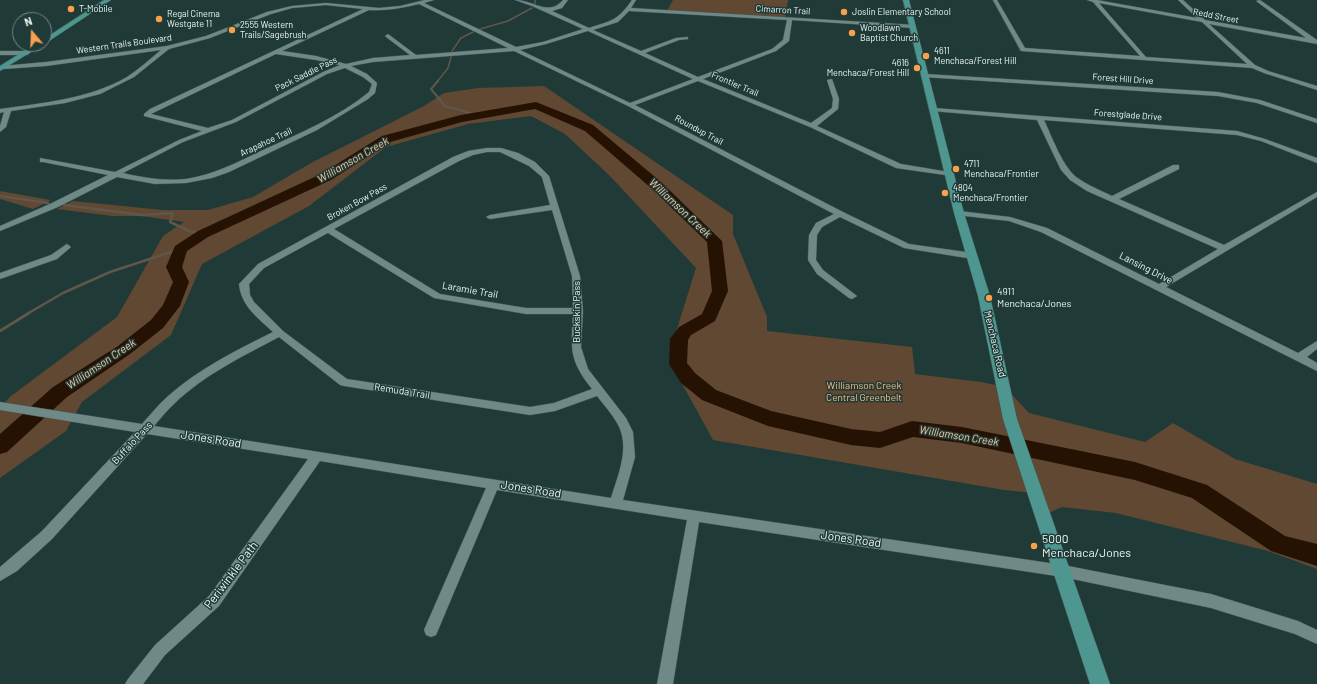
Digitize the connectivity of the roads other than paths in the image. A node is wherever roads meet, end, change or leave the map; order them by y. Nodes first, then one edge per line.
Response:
1 (108, 0) edge
2 (432, 0) edge
3 (517, 0) edge
4 (566, 0) edge
5 (634, 0) edge
6 (906, 0) edge
7 (995, 0) edge
8 (1092, 0) edge
9 (1180, 0) edge
10 (1258, 1) dead end
11 (420, 3) junction
12 (367, 9) junction
13 (628, 9) junction
14 (547, 11) junction
15 (790, 19) junction
16 (1204, 22) junction
17 (913, 26) junction
18 (589, 29) junction
19 (388, 36) dead end
20 (52, 37) edge
21 (686, 38) dead end
22 (1315, 42) edge
23 (167, 48) junction
24 (516, 49) junction
25 (0, 52) edge
26 (276, 52) junction
27 (27, 53) joint
28 (641, 53) junction
29 (414, 56) junction
30 (1144, 58) junction
31 (347, 65) junction
32 (1253, 66) junction
33 (2, 68) edge
34 (925, 76) junction
35 (698, 79) junction
36 (830, 80) dead end
37 (1317, 88) edge
38 (630, 105) junction
39 (8, 110) junction
40 (934, 110) junction
41 (0, 111) edge
42 (1039, 117) junction
43 (1317, 122) edge
44 (812, 126) junction
45 (0, 130) edge
46 (210, 131) junction
47 (487, 150) joint
48 (44, 160) dead end
49 (1317, 161) edge
50 (1176, 168) dead end
51 (950, 174) junction
52 (114, 175) junction
53 (1317, 194) edge
54 (1114, 198) junction
55 (555, 207) junction
56 (959, 213) junction
57 (840, 214) junction
58 (490, 217) dead end
59 (0, 229) edge
60 (328, 229) junction
61 (67, 247) dead end
62 (1225, 249) junction
63 (973, 256) junction
64 (0, 276) edge
65 (244, 284) joint
66 (1160, 287) junction
67 (852, 296) dead end
68 (578, 311) junction
69 (280, 333) junction
70 (1317, 344) edge
71 (1299, 358) junction
72 (1317, 367) edge
73 (599, 391) junction
74 (0, 406) edge
75 (146, 429) junction
76 (317, 456) junction
77 (494, 483) junction
78 (616, 503) junction
79 (694, 516) junction
80 (1063, 571) junction
81 (0, 575) edge
82 (432, 630) dead end
83 (1317, 638) edge
84 (133, 684) edge
85 (666, 684) edge
86 (1100, 684) edge

1 - 20 main road
2 - 11 street, Western Trails Boulevard
3 - 14 street, Frontier Trail
4 - 14 street
5 - 13 street, Pack Saddle Pass
6 - 17 main road, Menchaca Road
7 - 30 street
8 - 16 street, Redd Street
8 - 30 street
9 - 16 street
10 - 22 street
11 - 12 street, Western Trails Boulevard
11 - 24 street, Roundup Trail
12 - 23 street, Western Trails Boulevard
12 - 26 street
13 - 15 street, Cimarron Trail
13 - 18 street, Pack Saddle Pass
14 - 18 street, Frontier Trail
15 - 17 street, Cimarron Trail
15 - 35 street
16 - 22 street, Redd Street
16 - 32 street
17 - 34 main road, Menchaca Road
18 - 24 street, Pack Saddle Pass
18 - 28 street, Frontier Trail
19 - 29 street
21 - 28 street
23 - 33 street, Western Trails Boulevard
23 - 39 street
24 - 29 street, Pack Saddle Pass
24 - 38 street, Roundup Trail
25 - 27 street
26 - 31 street
26 - 46 street
27 - 33 main road
28 - 35 street, Frontier Trail
29 - 31 street, Pack Saddle Pass
30 - 32 street
31 - 46 street, Pack Saddle Pass
31 - 52 street, Arapahoe Trail
32 - 37 street
34 - 40 main road, Menchaca Road
34 - 43 street, Forest Hill Drive
35 - 38 street
35 - 44 street, Frontier Trail
36 - 44 street
38 - 57 street, Roundup Trail
39 - 41 street
39 - 45 street
40 - 42 street, Forestglade Drive
40 - 51 main road, Menchaca Road
42 - 49 street, Forestglade Drive
42 - 54 street
44 - 51 street, Frontier Trail
46 - 52 street, Pack Saddle Pass
47 - 55 street, Buckskin Pass
47 - 60 street, Broken Bow Pass
48 - 52 street
50 - 54 street
51 - 56 main road, Menchaca Road
52 - 59 street, Pack Saddle Pass
53 - 62 street
54 - 62 street
55 - 58 street
55 - 68 street, Buckskin Pass
56 - 63 main road, Menchaca Road
56 - 66 street, Lansing Drive
57 - 63 street, Roundup Trail
57 - 67 street
60 - 65 street, Broken Bow Pass
60 - 68 street, Laramie Trail
61 - 64 street
62 - 66 street
63 - 80 main road, Menchaca Road
65 - 69 street, Remuda Trail
66 - 71 street, Lansing Drive
68 - 73 street, Buckskin Pass
69 - 73 street, Remuda Trail
69 - 75 street, Buffalo Pass
70 - 71 street
71 - 72 street, Lansing Drive
73 - 78 street, Buckskin Pass
74 - 75 street, Jones Road
75 - 76 street, Jones Road
75 - 81 street, Buffalo Pass
76 - 77 street, Jones Road
76 - 84 street, Periwinkle Path
77 - 78 street, Jones Road
77 - 82 street
78 - 79 street, Jones Road
79 - 80 street, Jones Road
79 - 85 street
80 - 83 street, Jones Road
80 - 86 main road, Menchaca Road

